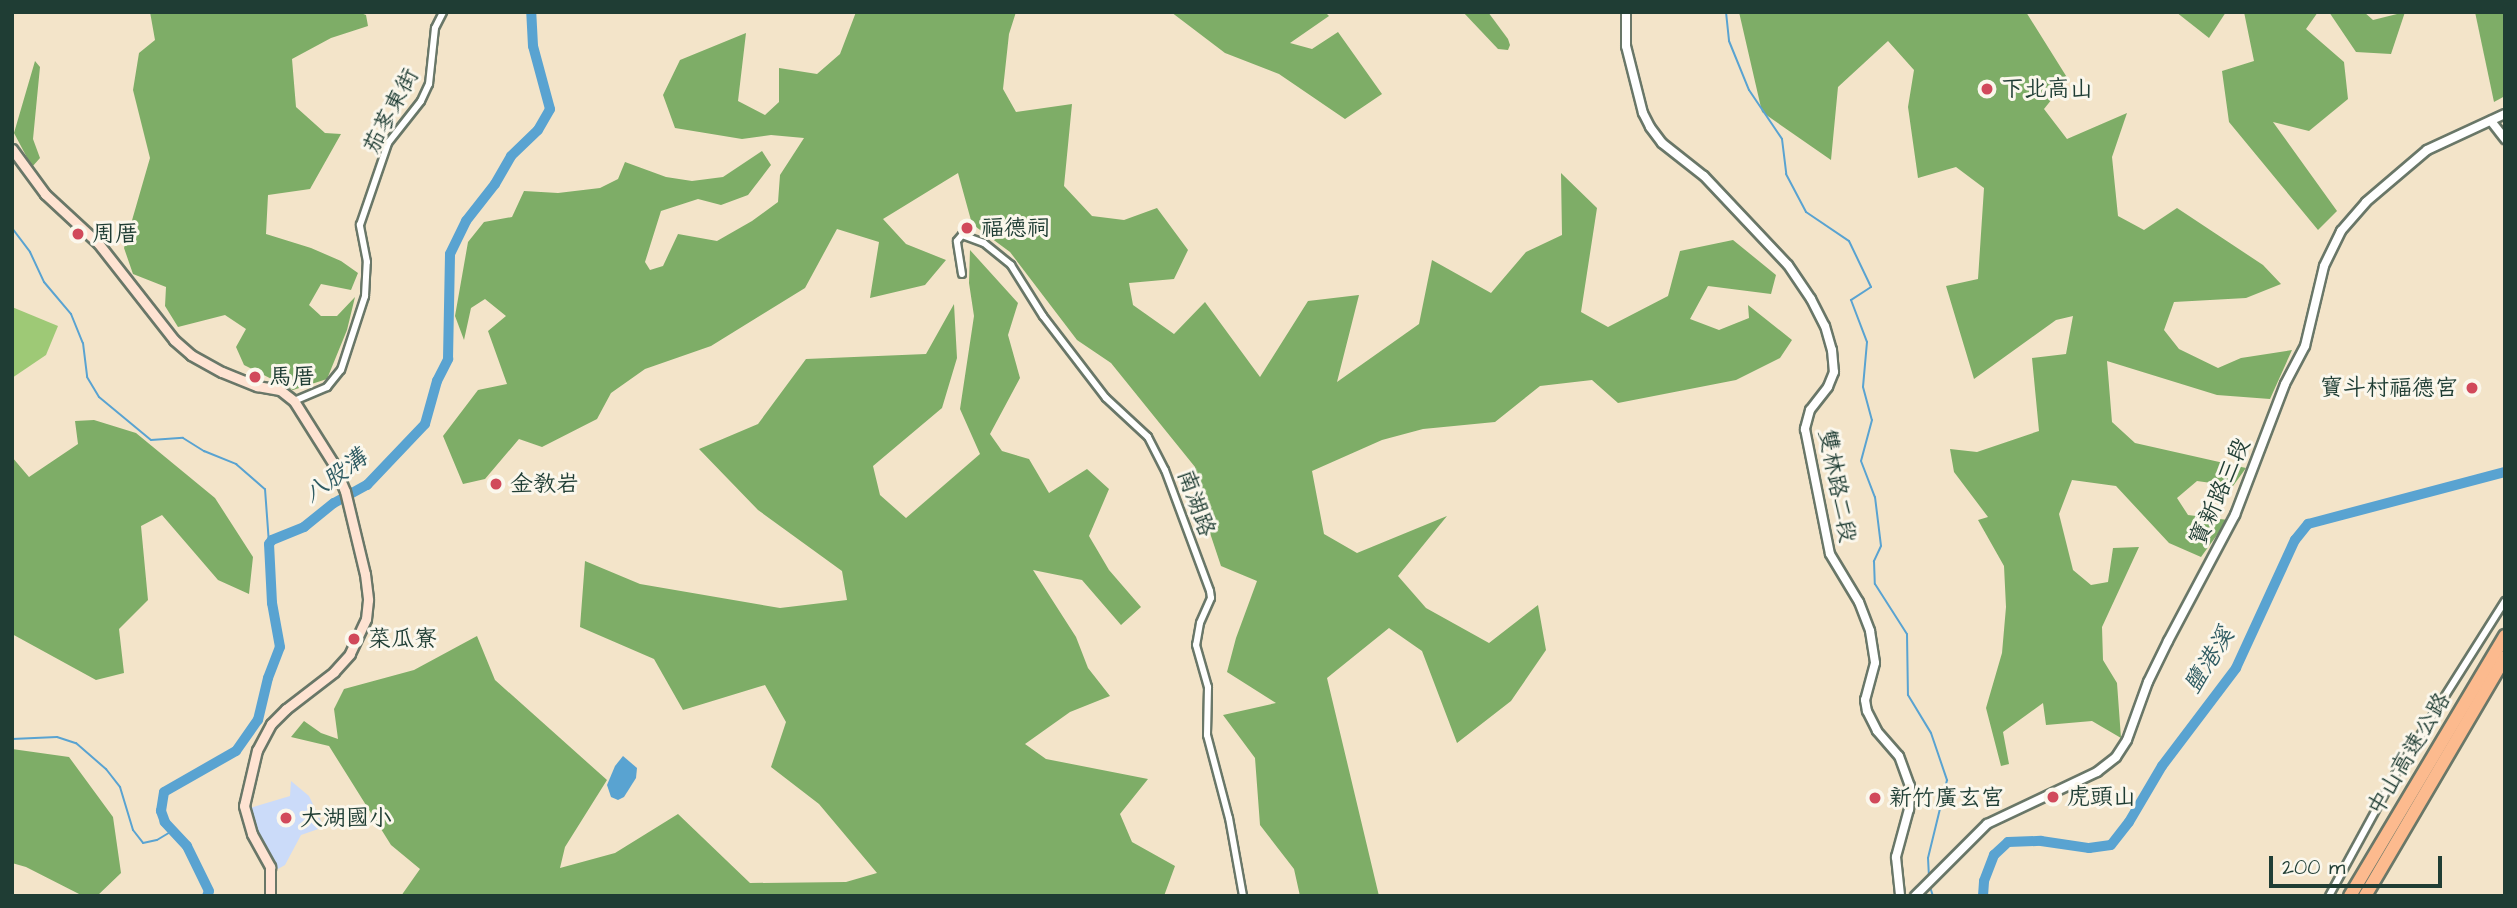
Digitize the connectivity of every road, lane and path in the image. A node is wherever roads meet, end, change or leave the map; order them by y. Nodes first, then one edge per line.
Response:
1 (443, 12) edge
2 (1626, 12) edge
3 (2505, 114) edge
4 (2491, 121) junction
5 (2505, 139) edge
6 (12, 149) edge
7 (962, 274) dead end
8 (294, 401) junction
9 (2505, 601) edge
10 (2505, 636) edge
11 (2505, 657) edge
12 (1917, 893) edge
13 (270, 896) edge
14 (1243, 896) edge
15 (1900, 896) edge
16 (2329, 896) edge
17 (2350, 896) edge
18 (2365, 896) edge

1 - 8 street, 茄苳東街
2 - 15 street, 雙林路二段
3 - 4 street, 寶新路三段
4 - 5 street
4 - 12 street, 寶新路三段
6 - 8 main road
7 - 14 street, 南湖路
8 - 13 main road
9 - 16 street
10 - 17 highway, 中山高速公路
11 - 18 highway, 中山高速公路

